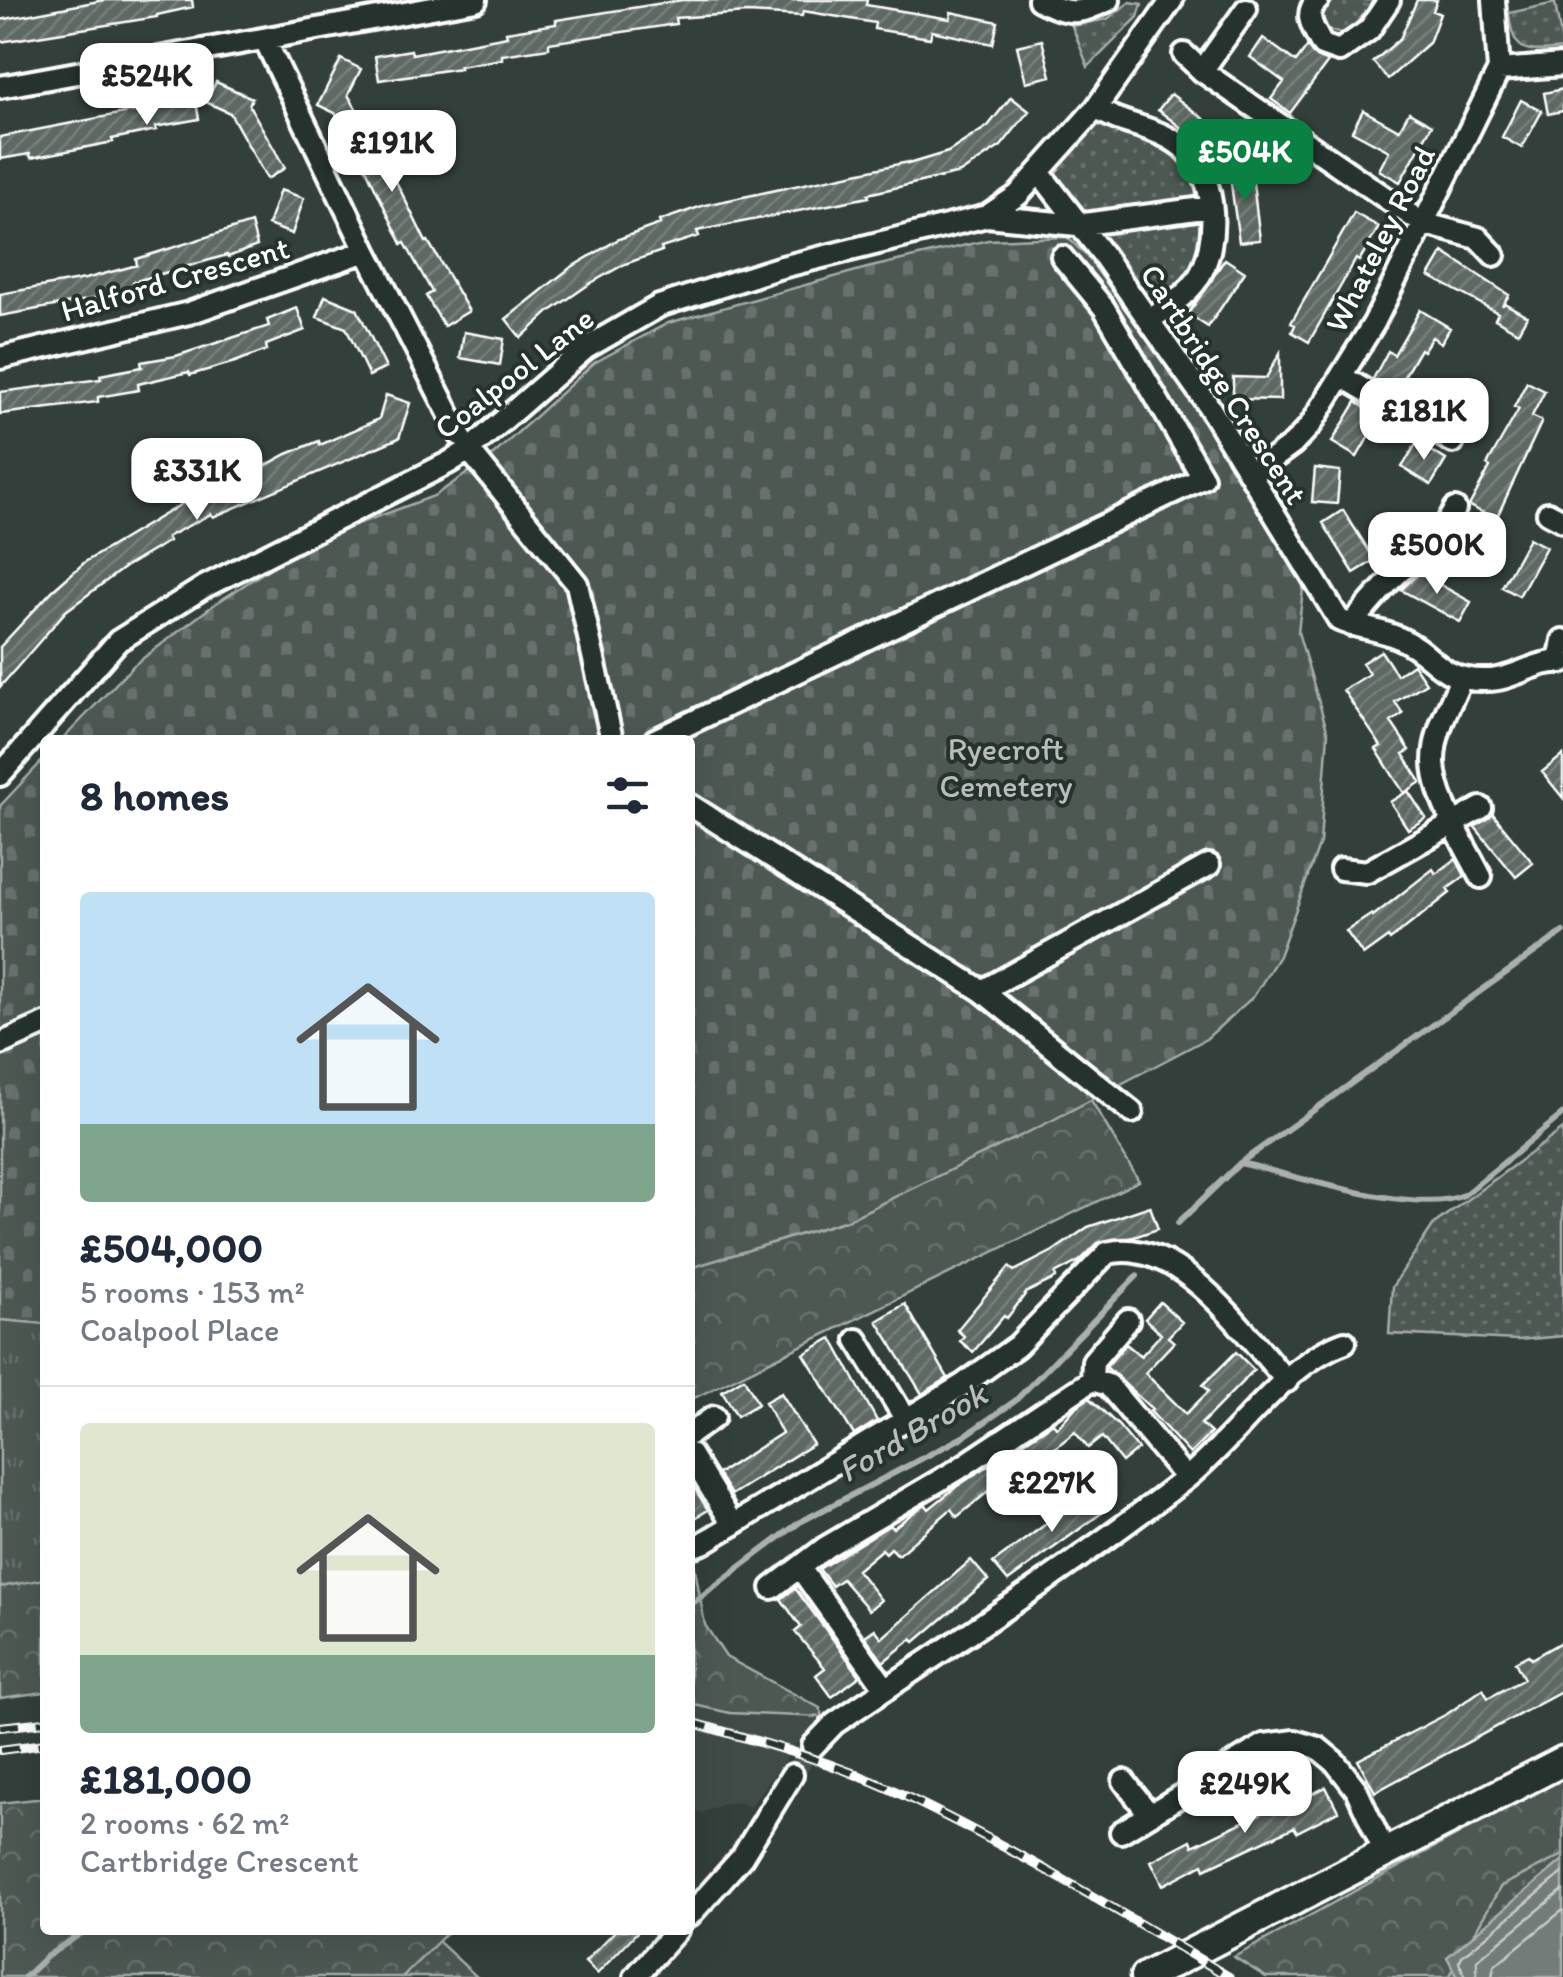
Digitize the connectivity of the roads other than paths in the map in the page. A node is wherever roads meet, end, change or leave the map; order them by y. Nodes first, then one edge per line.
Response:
1 (476, 0) edge
2 (1038, 0) edge
3 (1109, 0) edge
4 (1172, 0) edge
5 (1318, 0) edge
6 (1389, 0) edge
7 (1494, 0) edge
8 (1246, 9) dead end
9 (265, 40) junction
10 (1184, 54) dead end
11 (1563, 65) edge
12 (1499, 70) junction
13 (1202, 71) junction
14 (0, 87) edge
15 (1096, 108) junction
16 (1038, 172) junction
17 (1210, 207) junction
18 (987, 216) junction
19 (1422, 223) junction
20 (1076, 225) junction
21 (366, 252) junction
22 (1494, 255) dead end
23 (1062, 257) dead end
24 (1150, 320) junction
25 (0, 358) edge
26 (1342, 376) junction
27 (464, 442) junction
28 (1452, 442) dead end
29 (1252, 474) junction
30 (1455, 509) dead end
31 (1433, 548) junction
32 (1474, 558) dead end
33 (1351, 625) junction
34 (1562, 654) edge
35 (1461, 680) junction
36 (611, 735) edge
37 (664, 735) edge
38 (0, 775) edge
39 (695, 808) edge
40 (1480, 808) dead end
41 (1454, 825) junction
42 (1209, 865) dead end
43 (1341, 868) dead end
44 (1482, 877) dead end
45 (982, 992) junction
46 (40, 1026) edge
47 (0, 1044) edge
48 (1132, 1112) dead end
49 (1128, 1320) dead end
50 (856, 1340) dead end
51 (1346, 1342) dead end
52 (1092, 1380) junction
53 (1286, 1382) junction
54 (714, 1417) dead end
55 (906, 1420) junction
56 (695, 1430) edge
57 (695, 1462) edge
58 (1186, 1478) junction
59 (733, 1525) junction
60 (695, 1545) edge
61 (800, 1568) junction
62 (772, 1588) dead end
63 (886, 1689) junction
64 (813, 1746) tunnel mouth
65 (1563, 1761) edge
66 (792, 1775) tunnel mouth
67 (1124, 1781) dead end
68 (1148, 1814) junction
69 (1121, 1832) dead end
70 (1386, 1855) junction
71 (695, 1910) edge
72 (673, 1935) edge
73 (635, 1977) edge
74 (1146, 1977) edge

1 - 9 street
2 - 3 street
4 - 15 street, Coalpool Lane
5 - 6 street
7 - 12 street
8 - 13 street
9 - 14 street
9 - 21 street
10 - 13 street
11 - 12 street
12 - 19 street, Whateley Road
13 - 19 street
15 - 16 street, Coalpool Lane
15 - 17 street
16 - 18 street, Coalpool Lane
16 - 20 street, Cartbridge Crescent
17 - 20 street
17 - 24 street
18 - 20 street
18 - 27 street, Coalpool Lane
19 - 22 street
19 - 26 street, Whateley Road
20 - 24 street, Cartbridge Crescent
21 - 25 street, Halford Crescent
21 - 27 street
23 - 37 street
24 - 29 street, Cartbridge Crescent
26 - 28 street
26 - 29 street, Whateley Road
27 - 36 street
27 - 38 street, Coalpool Lane
29 - 33 street, Cartbridge Crescent
30 - 31 street
31 - 32 street
31 - 33 street
33 - 35 street
34 - 35 street
35 - 41 street
39 - 45 street
40 - 41 street
41 - 43 street
41 - 44 street
42 - 45 street
45 - 48 street
46 - 47 street
49 - 52 street
50 - 55 street
51 - 53 street
52 - 58 street
52 - 61 street
53 - 55 street
53 - 58 street
54 - 56 street
55 - 59 street
57 - 59 street
58 - 63 street
59 - 60 street
61 - 62 street
61 - 63 street
63 - 64 street
65 - 70 highway
66 - 71 street
67 - 68 street
68 - 69 street
68 - 70 street
70 - 74 highway
72 - 73 street

